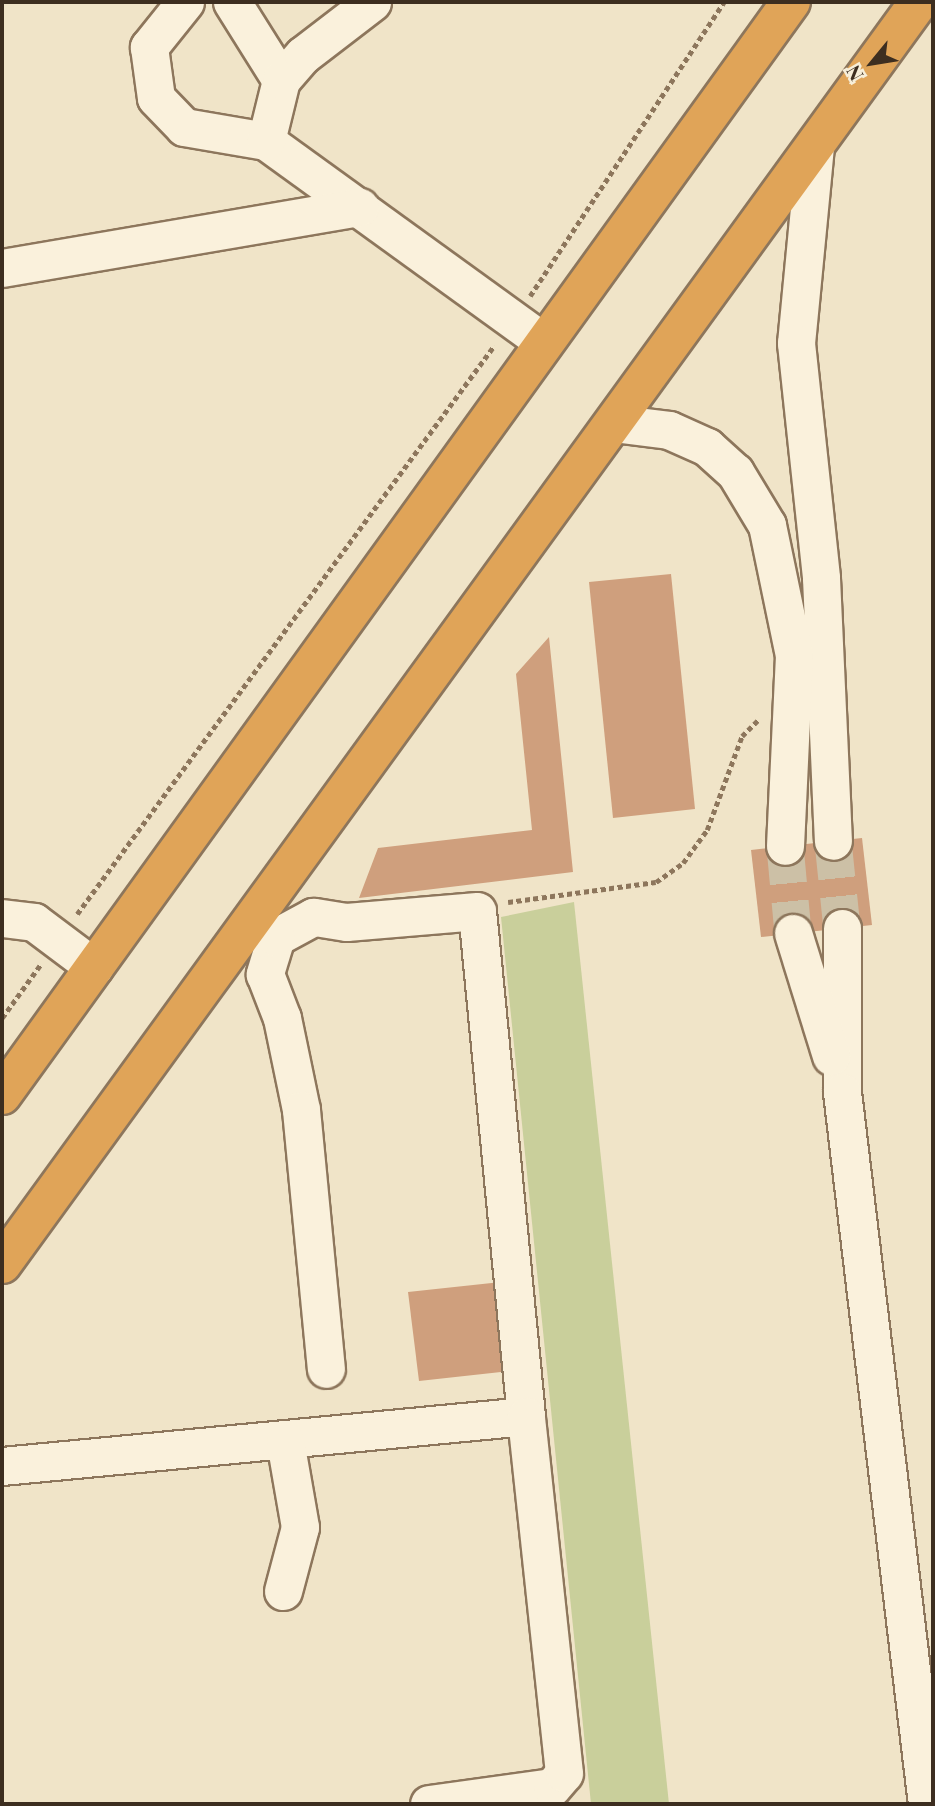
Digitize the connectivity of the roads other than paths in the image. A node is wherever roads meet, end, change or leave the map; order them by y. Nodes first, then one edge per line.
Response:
1 (185, 2) edge
2 (232, 2) edge
3 (372, 2) edge
4 (790, 2) edge
5 (919, 2) edge
6 (281, 80) junction
7 (266, 141) junction
8 (815, 146) junction
9 (360, 207) junction
10 (2, 268) edge
11 (544, 342) junction
12 (613, 423) junction
13 (833, 841) tunnel mouth
14 (785, 846) tunnel mouth
15 (2, 918) edge
16 (842, 928) tunnel mouth
17 (264, 929) junction
18 (793, 933) tunnel mouth
19 (94, 967) junction
20 (842, 1092) junction
21 (2, 1095) edge
22 (2, 1264) edge
23 (326, 1369) dead end
24 (526, 1416) junction
25 (285, 1441) junction
26 (2, 1466) edge
27 (283, 1591) dead end
28 (429, 1804) edge
29 (927, 1804) edge

1 - 7 street
2 - 6 street
3 - 6 street
4 - 11 highway
5 - 8 highway
6 - 7 street
7 - 9 street
8 - 12 highway
8 - 13 street
9 - 10 street
9 - 11 street
11 - 19 highway
12 - 14 street
12 - 17 highway
15 - 19 street
16 - 20 street
17 - 22 highway
17 - 23 street
17 - 24 street
18 - 20 street
19 - 21 highway
20 - 29 street
24 - 25 street
24 - 28 street
25 - 26 street
25 - 27 street

